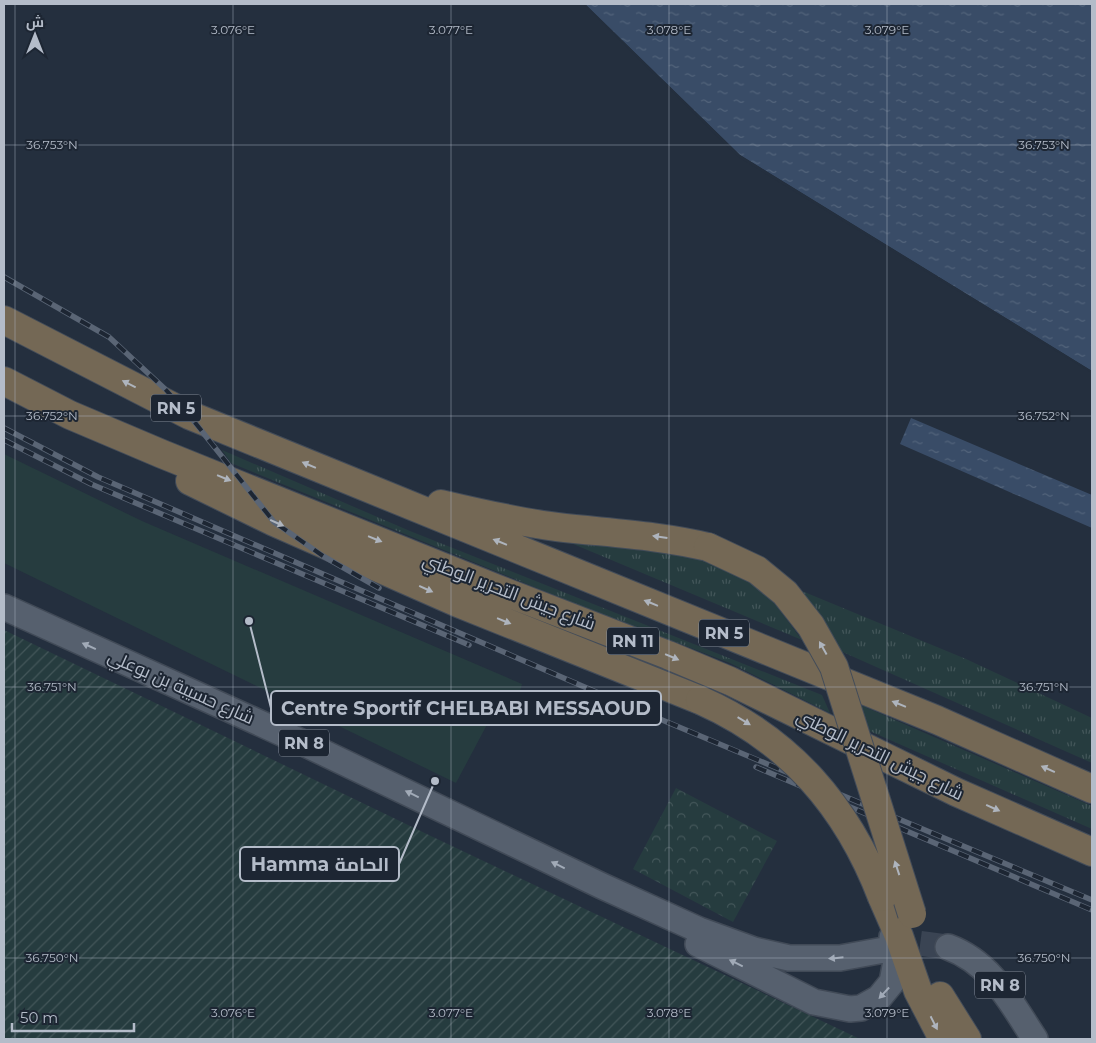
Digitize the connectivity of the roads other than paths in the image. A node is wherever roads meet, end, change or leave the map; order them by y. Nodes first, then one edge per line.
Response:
1 (4, 320) edge
2 (4, 381) edge
3 (162, 454) junction
4 (354, 483) junction
5 (4, 607) edge
6 (1092, 789) edge
7 (1092, 852) edge
8 (602, 886) junction
9 (882, 897) junction
10 (948, 946) tunnel mouth
11 (884, 950) tunnel mouth
12 (943, 1039) edge
13 (967, 1039) edge
14 (1036, 1039) edge

4 -> 1 highway, RN 5
2 - 3 highway, شارع جيش التحرير الوطني / RN 11
3 -> 7 highway, شارع جيش التحرير الوطني / RN 11
3 -> 9 highway, bridge
6 -> 4 highway, RN 5
13 -> 4 highway, bridge
8 -> 5 main road, شارع حسيبة بن بوعلي / RN 8
9 -> 8 main road
11 -> 8 main road
9 -> 12 highway
10 - 14 main road, RN 8

